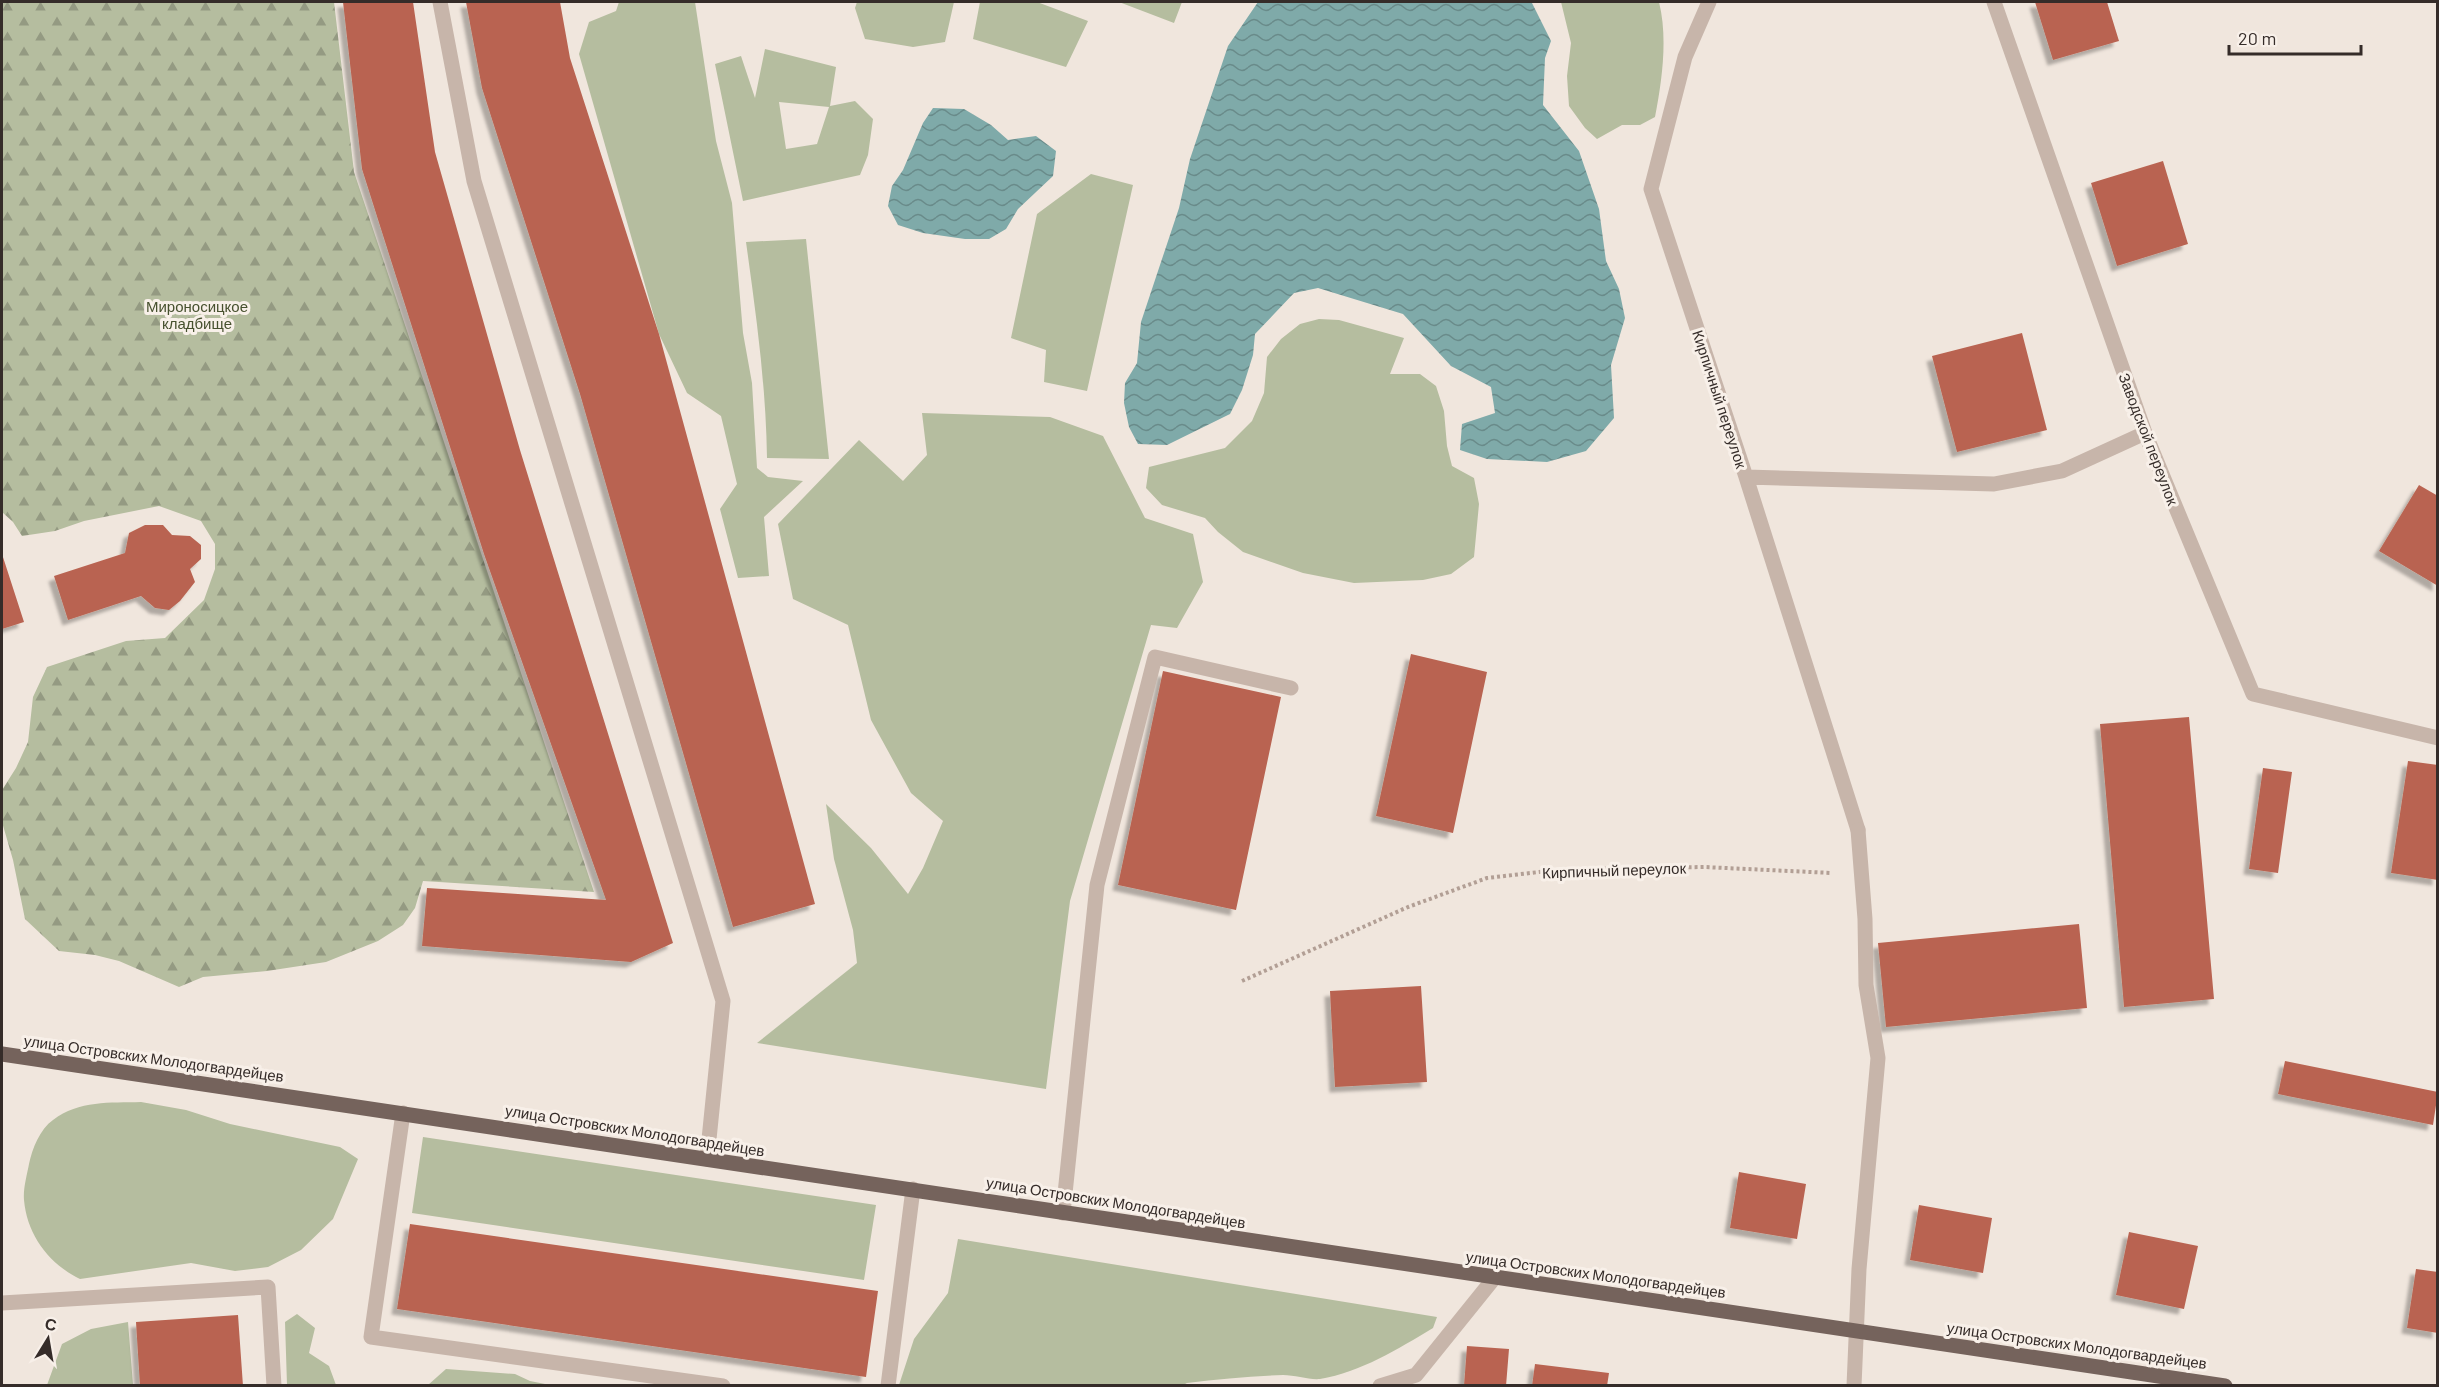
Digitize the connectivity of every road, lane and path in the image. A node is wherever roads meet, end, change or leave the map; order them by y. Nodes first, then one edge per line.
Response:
1 (440, 2) edge
2 (1709, 2) edge
3 (1994, 2) edge
4 (2145, 433) junction
5 (1746, 477) junction
6 (1291, 688) dead end
7 (2438, 738) edge
8 (1862, 875) junction
9 (1242, 981) dead end
10 (2, 1054) edge
11 (403, 1113) junction
12 (707, 1159) junction
13 (913, 1190) junction
14 (1064, 1213) junction
15 (1495, 1277) junction
16 (2, 1303) edge
17 (1856, 1331) junction
18 (274, 1386) edge
19 (723, 1386) edge
20 (888, 1386) edge
21 (1380, 1386) edge
22 (1854, 1386) edge
23 (2224, 1386) edge

1 - 12 street
2 - 5 street, Кирпичный переулок
3 - 4 street, Заводской переулок
4 - 5 street, Кирпичный переулок
4 - 7 street, Заводской переулок
5 - 8 street
6 - 14 street
8 - 9 path, Кирпичный переулок
8 - 17 street
10 - 11 main road, улица Островских Молодогвардейцев
11 - 12 main road, улица Островских Молодогвардейцев
11 - 19 street
12 - 13 main road, улица Островских Молодогвардейцев
13 - 14 main road, улица Островских Молодогвардейцев
13 - 20 street
14 - 15 main road, улица Островских Молодогвардейцев
15 - 17 main road, улица Островских Молодогвардейцев
15 - 21 street
16 - 18 street
17 - 22 street
17 - 23 main road, улица Островских Молодогвардейцев

